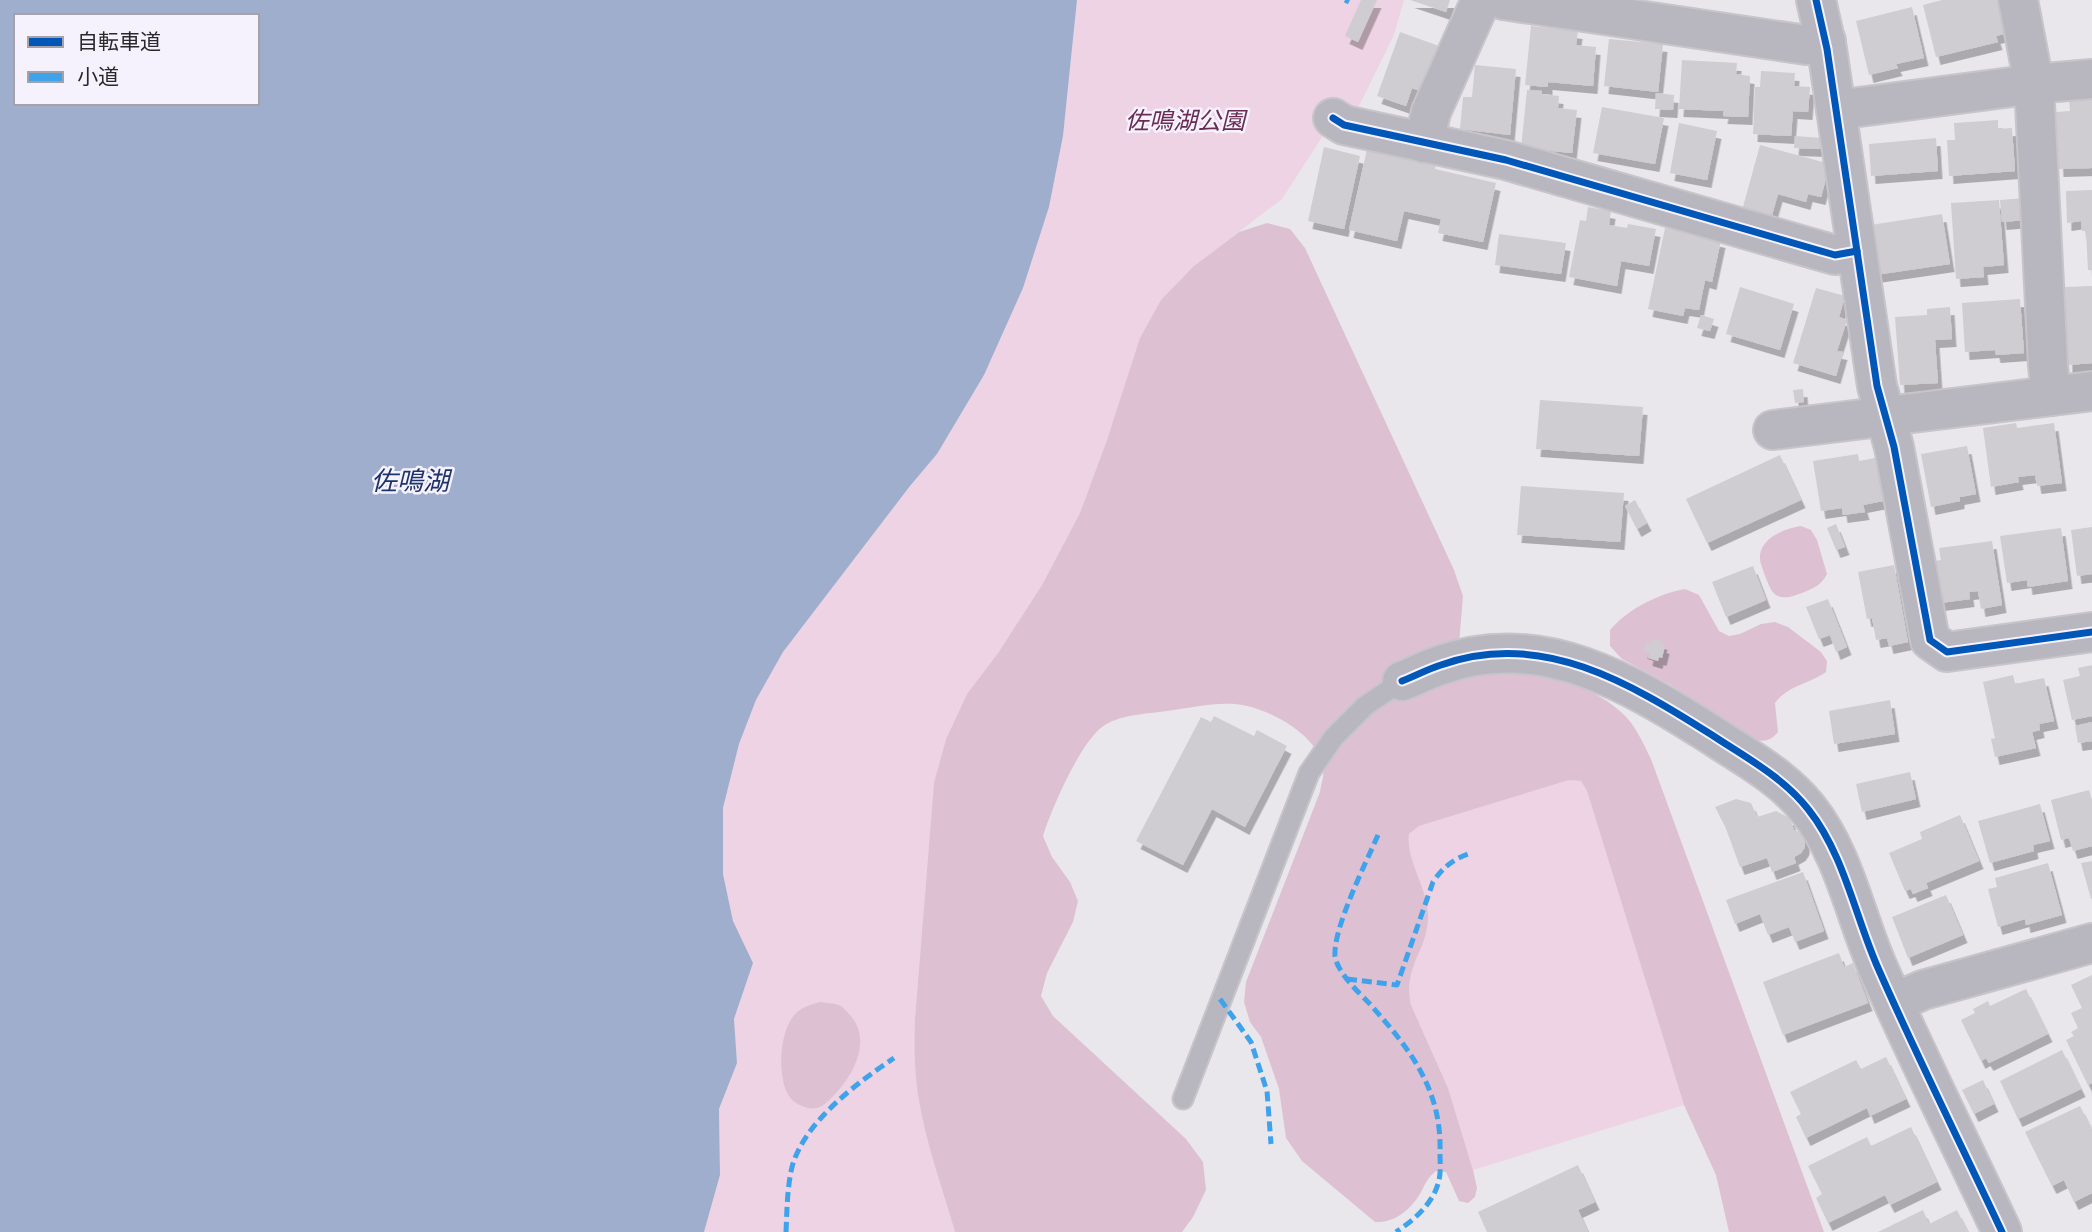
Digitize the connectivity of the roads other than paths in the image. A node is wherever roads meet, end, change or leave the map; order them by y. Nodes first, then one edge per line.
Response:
1 (1481, 0) edge
2 (1503, 0) edge
3 (1816, 0) edge
4 (2018, 0) edge
5 (1826, 41) junction
6 (2092, 79) edge
7 (2034, 84) junction
8 (1836, 110) junction
9 (1333, 118) dead end
10 (1424, 143) junction
11 (1857, 251) junction
12 (2092, 391) edge
13 (2051, 396) junction
14 (1885, 416) junction
15 (1773, 430) dead end
16 (2092, 632) edge
17 (1402, 681) joint
18 (2092, 943) edge
19 (1894, 1003) junction
20 (1183, 1099) dead end
21 (2002, 1232) edge

1 - 10 street
2 - 5 street
3 - 5 street
4 - 7 street
5 - 8 street
6 - 7 street
7 - 8 street
7 - 13 street
8 - 11 street
9 - 10 street
10 - 11 street
11 - 14 street
12 - 13 street
13 - 14 street
14 - 15 street
14 - 16 street
17 - 19 street
17 - 20 lane
18 - 19 street
19 - 21 street

